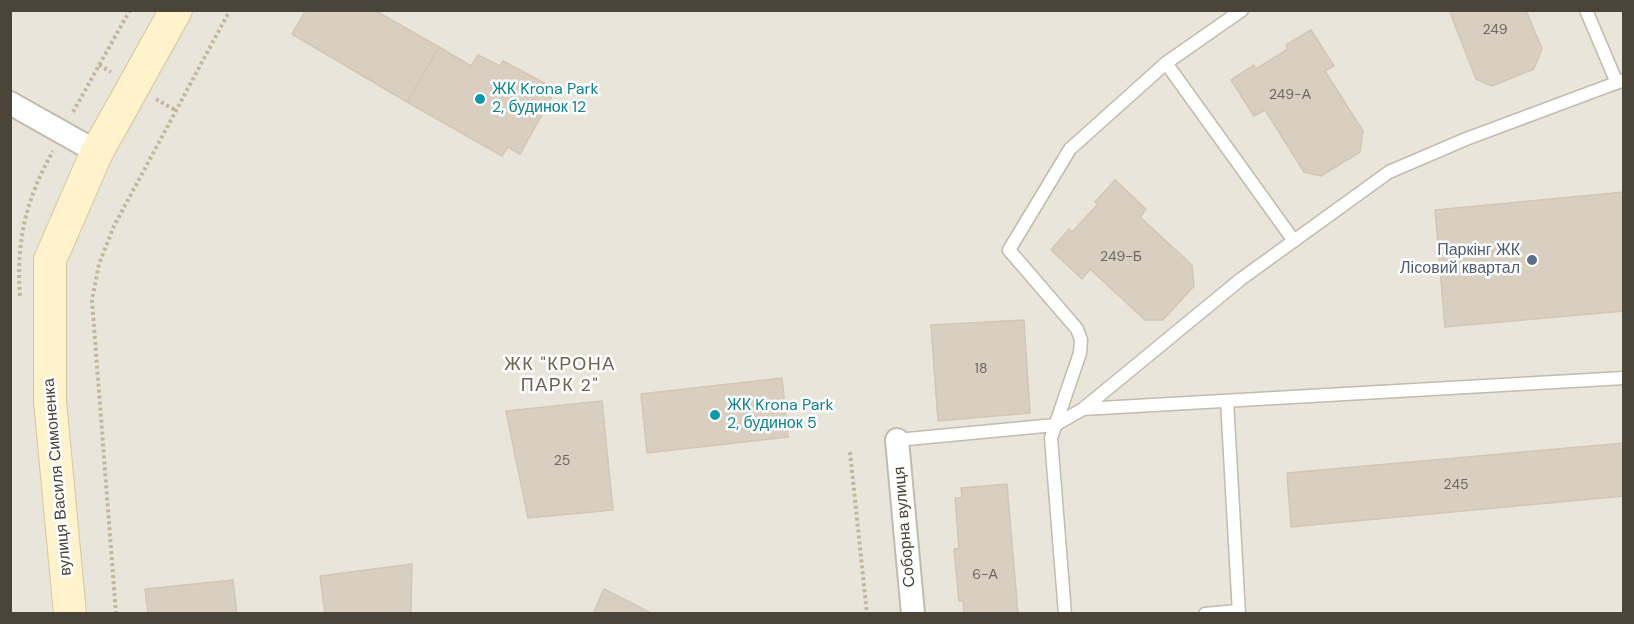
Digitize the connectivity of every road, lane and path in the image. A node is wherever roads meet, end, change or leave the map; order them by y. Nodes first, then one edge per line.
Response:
1 (130, 10) edge
2 (176, 10) edge
3 (230, 10) edge
4 (1242, 10) edge
5 (1586, 10) edge
6 (1166, 63) junction
7 (99, 65) dead end
8 (1620, 81) edge
9 (10, 104) edge
10 (98, 152) junction
11 (1294, 241) junction
12 (1623, 378) edge
13 (1227, 401) junction
14 (1083, 409) junction
15 (1055, 425) junction
16 (897, 440) joint
17 (850, 452) dead end
18 (1239, 612) edge
19 (70, 614) edge
20 (116, 614) edge
21 (867, 614) edge
22 (913, 614) edge
23 (1065, 614) edge
24 (1205, 614) edge

1 - 7 path
2 - 10 street, вулиця Василя Симоненка
3 - 20 path
4 - 6 lane
5 - 8 lane
6 - 11 lane
6 - 15 lane
8 - 11 lane
9 - 10 street
10 - 19 street, вулиця Василя Симоненка
11 - 14 lane
12 - 13 lane
13 - 14 lane
13 - 18 lane
14 - 15 lane
15 - 16 lane
15 - 23 lane
16 - 22 street, Соборна вулиця
17 - 21 path
18 - 24 lane

